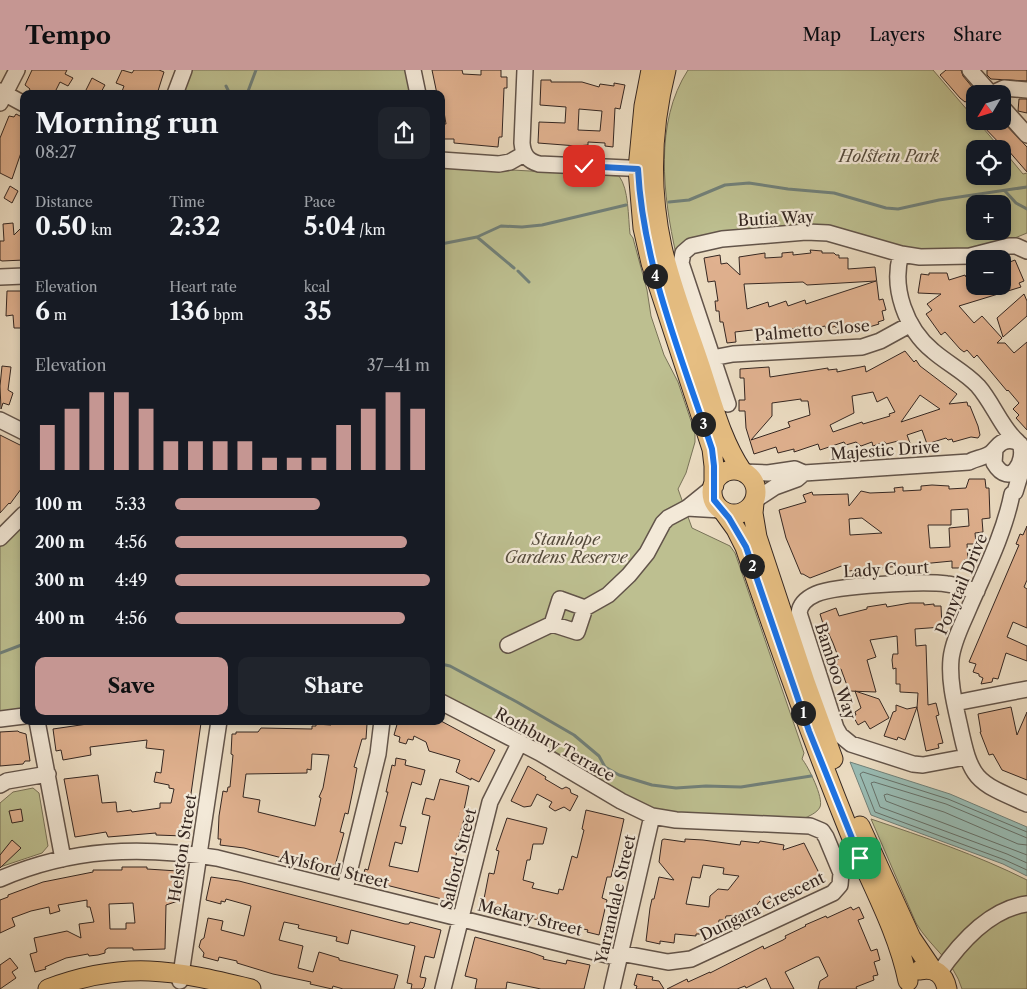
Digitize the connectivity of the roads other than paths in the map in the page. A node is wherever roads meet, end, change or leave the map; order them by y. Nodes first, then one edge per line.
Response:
1 (17, 70) edge
2 (184, 70) edge
3 (413, 70) edge
4 (525, 70) edge
5 (651, 70) edge
6 (666, 70) edge
7 (970, 70) edge
8 (983, 85) edge
9 (1011, 89) edge
10 (176, 90) edge
11 (417, 90) edge
12 (1027, 90) edge
13 (2, 96) edge
14 (20, 103) edge
15 (1011, 117) edge
16 (1027, 135) edge
17 (524, 154) junction
18 (445, 160) edge
19 (645, 169) junction
20 (647, 201) junction
21 (1027, 251) edge
22 (901, 254) junction
23 (20, 276) edge
24 (0, 277) edge
25 (911, 324) junction
26 (712, 358) junction
27 (728, 404) dead end
28 (999, 417) junction
29 (0, 420) edge
30 (20, 430) edge
31 (1022, 444) edge
32 (996, 448) junction
33 (969, 462) junction
34 (1025, 466) edge
35 (999, 470) junction
36 (742, 472) junction
37 (804, 473) junction
38 (713, 486) junction
39 (1012, 494) junction
40 (755, 502) junction
41 (687, 508) junction
42 (722, 511) junction
43 (20, 518) edge
44 (0, 538) edge
45 (977, 591) junction
46 (802, 605) joint
47 (585, 608) junction
48 (552, 624) junction
49 (508, 645) dead end
50 (1027, 689) edge
51 (955, 703) junction
52 (445, 704) edge
53 (20, 716) edge
54 (0, 719) edge
55 (38, 725) edge
56 (218, 725) edge
57 (382, 725) edge
58 (520, 742) junction
59 (966, 757) junction
60 (48, 774) junction
61 (0, 785) edge
62 (1027, 804) edge
63 (652, 816) junction
64 (199, 855) junction
65 (64, 858) junction
66 (0, 879) edge
67 (345, 889) junction
68 (1027, 904) edge
69 (461, 918) junction
70 (620, 956) junction
71 (181, 977) junction
72 (939, 977) edge
73 (906, 987) edge
74 (48, 989) edge
75 (70, 989) edge
76 (219, 989) edge
77 (251, 989) edge
78 (443, 989) edge
79 (612, 989) edge

1 - 13 street
2 - 10 street
3 - 11 street
4 - 17 street
5 - 19 main road
6 - 19 main road
7 - 8 street
9 - 12 street
13 - 14 street
15 - 16 street
17 - 18 street
17 - 19 street
19 - 20 main road
20 - 36 main road
20 - 38 main road
21 - 22 street, Butia Way
22 - 25 street
22 - 26 street, Butia Way
23 - 24 street
25 - 26 street, Palmetto Close
25 - 28 street
26 - 27 street, Butia Way
28 - 31 street
28 - 32 street
29 - 30 street
31 - 32 street
31 - 34 street
32 - 33 street, Majestic Drive
32 - 35 street
33 - 35 street, Majestic Drive
33 - 37 street, Majestic Drive
34 - 35 street
34 - 39 street, Ponytail Drive
35 - 39 street
36 - 37 street, Majestic Drive
36 - 38 main road
36 - 40 main road
37 - 40 street, Majestic Drive
38 - 41 street
38 - 42 main road
39 - 45 street, Ponytail Drive
40 - 42 main road
40 - 72 main road
41 - 42 street
41 - 47 street
42 - 73 main road
43 - 44 street
45 - 46 street, Lady Court
45 - 51 street, Ponytail Drive
46 - 59 street, Bamboo Way
47 - 48 street
47 - 48 street
48 - 49 street
50 - 51 street
51 - 59 street, Ponytail Drive
52 - 58 street, Rothbury Terrace
53 - 54 street
55 - 60 street
56 - 64 street, Helston Street
57 - 67 street
58 - 63 street, Rothbury Terrace
58 - 69 street, Salford Street
59 - 62 street, Ponytail Drive
60 - 61 street
60 - 65 street
63 - 70 street, Yarrandale Street
63 - 70 street, Dungara Crescent
64 - 65 street, Aylsford Street
64 - 67 street, Aylsford Street
64 - 71 street, Helston Street
65 - 66 street, Aylsford Street
67 - 69 street, Aylsford Street
68 - 72 street
69 - 70 street, Mekary Street
69 - 78 street, Salford Street
70 - 79 street, Yarrandale Street
71 - 74 main road
71 - 75 main road
71 - 76 main road
71 - 77 main road
72 - 73 main road

